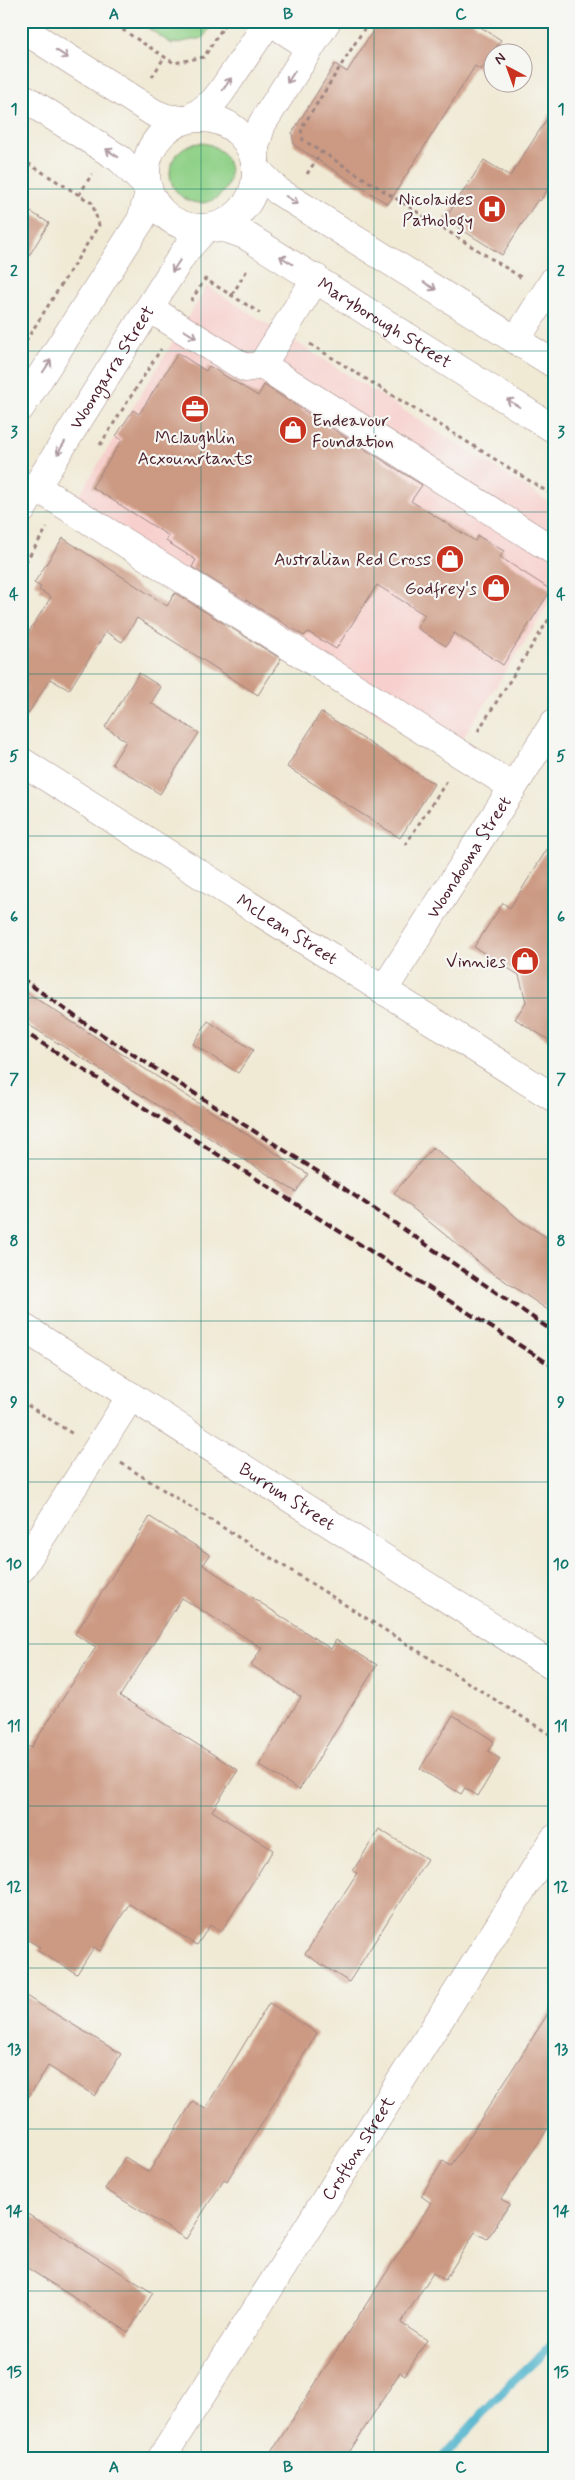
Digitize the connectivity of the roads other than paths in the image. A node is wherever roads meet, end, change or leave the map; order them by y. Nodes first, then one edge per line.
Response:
1 (269, 21) edge
2 (327, 21) edge
3 (21, 28) edge
4 (310, 47) junction
5 (21, 96) edge
6 (188, 119) junction
7 (255, 165) junction
8 (148, 190) junction
9 (209, 227) junction
10 (316, 278) junction
11 (550, 287) edge
12 (149, 308) junction
13 (516, 340) junction
14 (554, 364) edge
15 (262, 366) junction
16 (21, 407) edge
17 (554, 429) edge
18 (36, 487) junction
19 (21, 511) edge
20 (554, 551) edge
21 (554, 723) edge
22 (21, 761) edge
23 (513, 787) junction
24 (384, 991) junction
25 (554, 1098) edge
26 (21, 1326) edge
27 (131, 1396) junction
28 (21, 1569) edge
29 (554, 1667) edge
30 (554, 1839) edge
31 (161, 2459) edge

1 - 4 street
6 -> 1 street
2 - 4 street
3 -> 6 street
4 -> 7 street
8 -> 5 street
6 - 7 street
6 - 8 street
7 - 9 street
7 -> 13 street
8 - 9 street
16 -> 8 street
10 -> 9 street, Maryborough Street
9 -> 12 street, Woongarra Street
10 - 15 street
17 -> 10 street, Maryborough Street
11 - 13 street
12 -> 15 street
12 -> 18 street, Woongarra Street
13 - 14 street
15 - 20 street
18 - 19 street, Woongarra Street
18 - 23 street
21 - 23 street, Woondooma Street
22 - 24 street, McLean Street
23 - 24 street, Woondooma Street
24 - 25 street, McLean Street
26 - 27 street, Burrum Street
27 - 28 street
27 - 29 street, Burrum Street
30 - 31 street, Crofton Street

